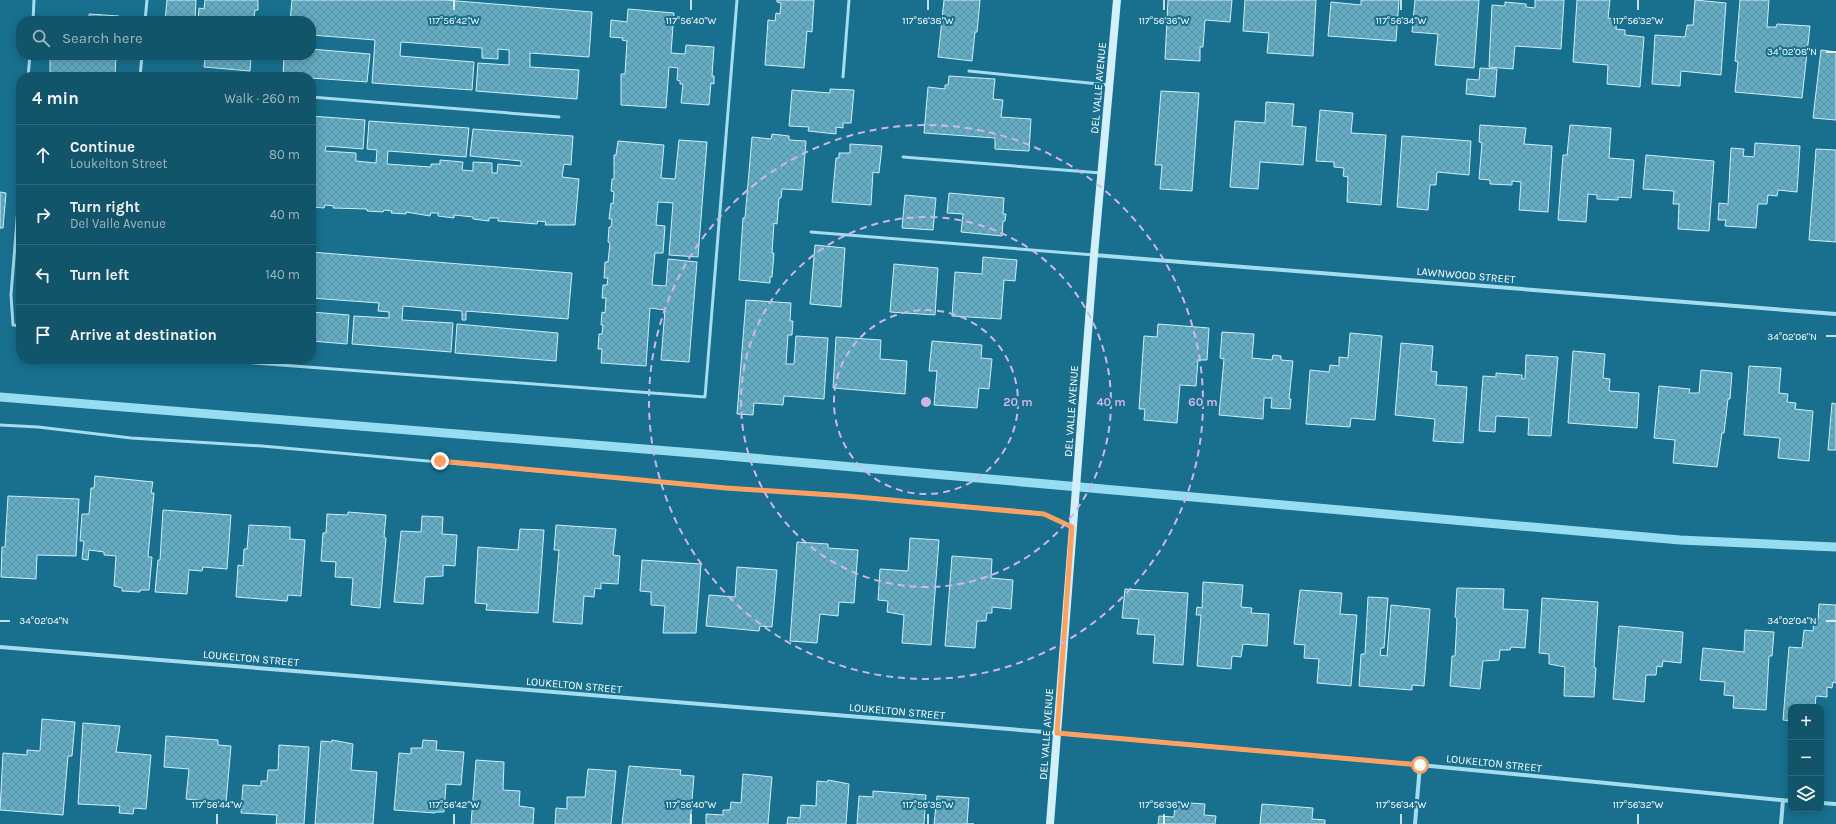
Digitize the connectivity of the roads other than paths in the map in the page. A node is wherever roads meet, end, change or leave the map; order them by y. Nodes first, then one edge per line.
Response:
1 (34, 0) edge
2 (147, 0) edge
3 (737, 0) edge
4 (849, 0) edge
5 (1117, 0) edge
6 (33, 16) edge
7 (145, 16) edge
8 (30, 60) edge
9 (142, 60) edge
10 (969, 71) dead end
11 (28, 72) edge
12 (140, 72) edge
13 (843, 77) dead end
14 (1109, 85) junction
15 (316, 97) edge
16 (559, 117) dead end
17 (903, 158) dead end
18 (1101, 173) junction
19 (16, 232) edge
20 (811, 232) dead end
21 (1094, 255) junction
22 (1836, 314) edge
23 (16, 325) edge
24 (270, 364) edge
25 (0, 425) edge
26 (1072, 527) junction
27 (0, 647) edge
28 (1057, 733) junction
29 (1420, 765) junction
30 (1783, 800) junction
31 (1788, 801) edge
32 (1824, 803) edge
33 (1836, 804) edge
34 (1050, 824) edge
35 (1415, 824) edge
36 (1781, 824) edge

1 - 6 lane
2 - 7 lane
3 - 24 lane
4 - 13 lane
5 - 14 street, DEL VALLE AVENUE
8 - 11 lane
9 - 12 lane
10 - 14 lane
14 - 18 street, DEL VALLE AVENUE
15 - 16 lane
17 - 18 lane
18 - 21 street, DEL VALLE AVENUE
19 - 23 lane
20 - 21 lane
21 - 22 street, LAWNWOOD STREET
21 - 26 street, DEL VALLE AVENUE
25 - 26 lane
26 - 28 street, DEL VALLE AVENUE
27 - 28 street, LOUKELTON STREET
28 - 29 street, LOUKELTON STREET
28 - 34 street, DEL VALLE AVENUE
29 - 30 street, LOUKELTON STREET
29 - 35 street
30 - 31 street, LOUKELTON STREET
30 - 36 street
32 - 33 street

